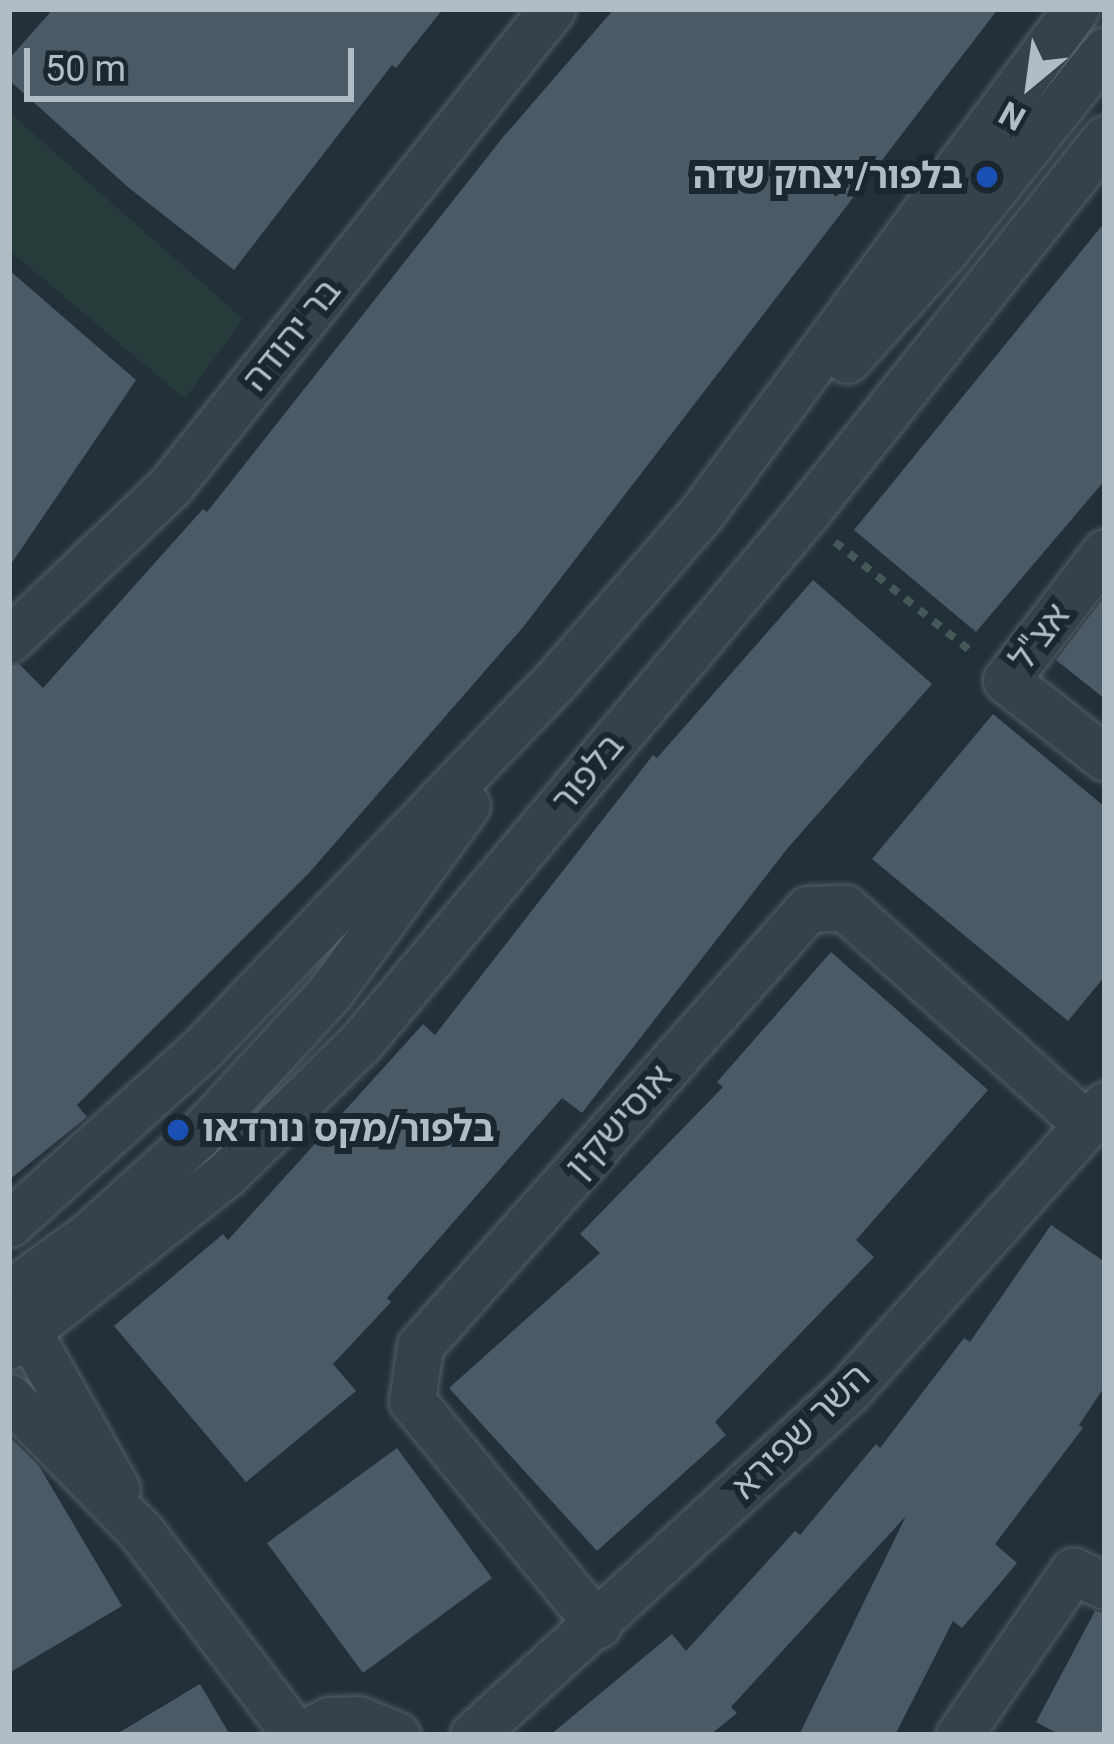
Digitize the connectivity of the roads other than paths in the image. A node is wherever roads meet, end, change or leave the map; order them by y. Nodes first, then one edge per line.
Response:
1 (552, 9) edge
2 (1076, 9) edge
3 (1105, 50) edge
4 (1105, 139) edge
5 (700, 515) junction
6 (1105, 552) edge
7 (9, 640) edge
8 (556, 680) junction
9 (1105, 758) edge
10 (1096, 1115) edge
11 (225, 1175) junction
12 (9, 1224) edge
13 (91, 1234) junction
14 (9, 1293) edge
15 (16, 1330) edge
16 (9, 1397) edge
17 (142, 1533) junction
18 (1105, 1586) edge
19 (598, 1625) junction
20 (298, 1735) edge
21 (397, 1735) edge
22 (472, 1735) edge
23 (959, 1735) edge

1 - 7 street, בר יהודה
2 - 5 street
3 - 5 street
4 - 11 street, בלפור
5 - 8 street
6 - 9 street, אצ"ל
8 - 12 street
8 - 13 street
10 - 19 street, השר שפירא
10 - 19 street, אוסישקין
11 - 13 street
11 - 15 street, בלפור
13 - 14 street
15 - 17 street
16 - 17 street
17 - 20 street
18 - 23 street
19 - 22 street, השר שפירא
20 - 21 street

